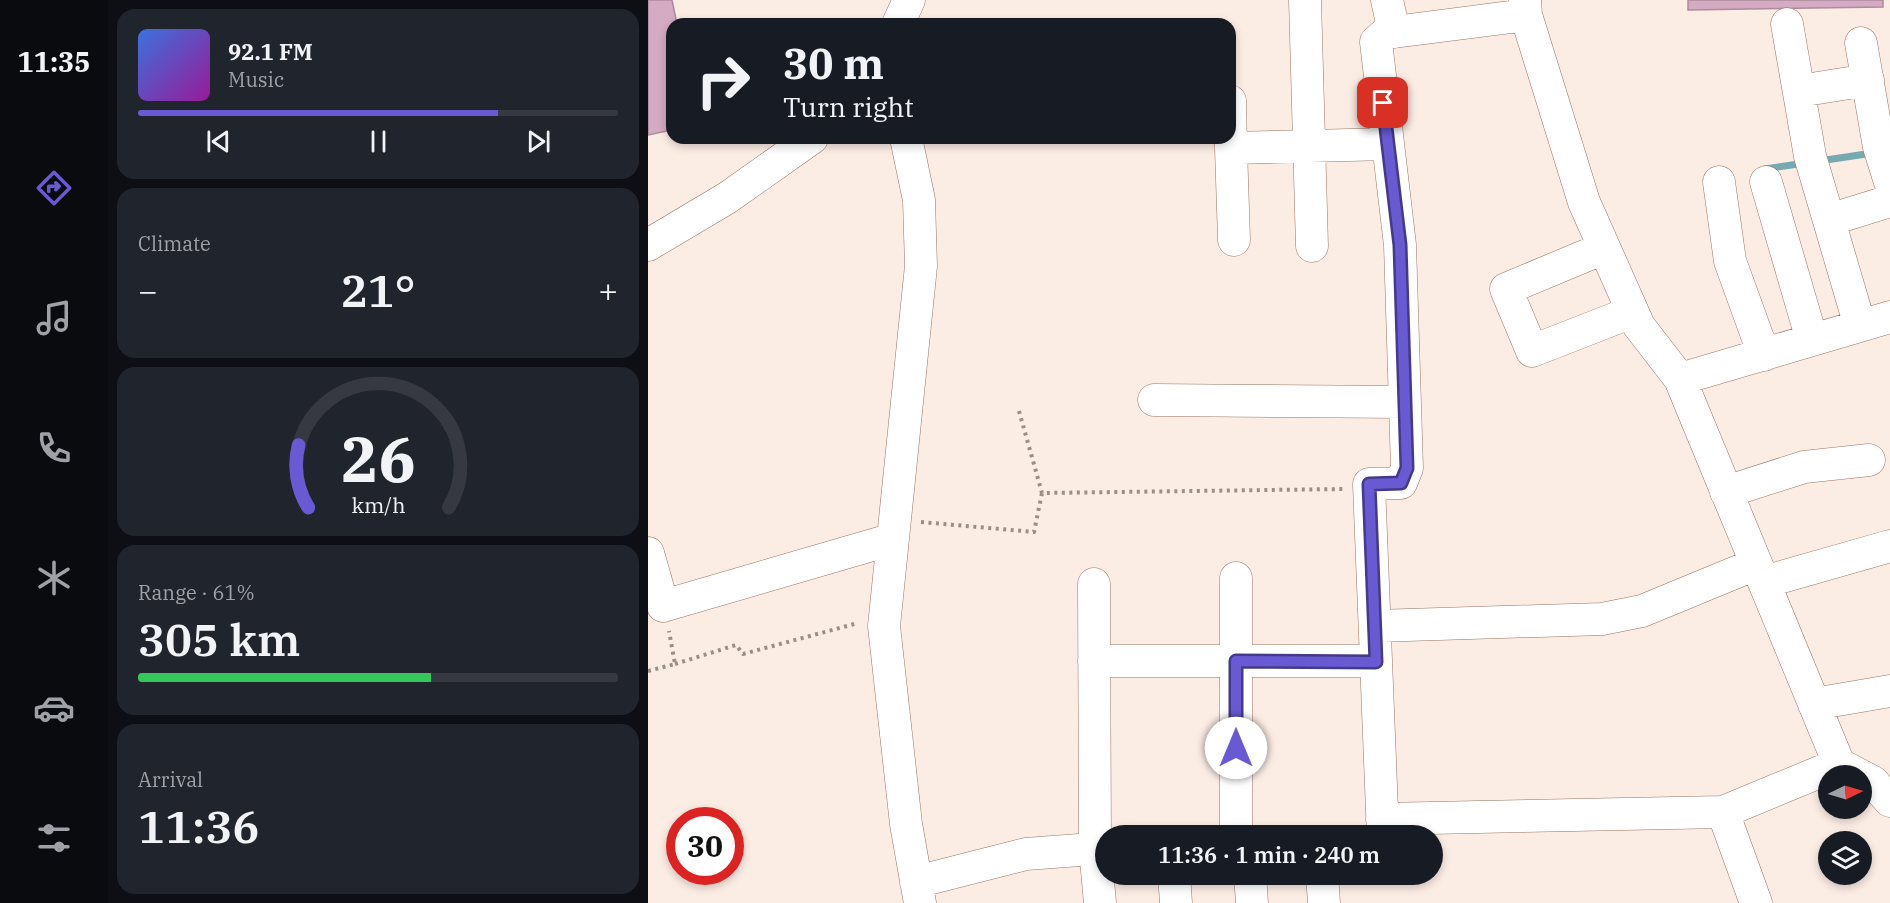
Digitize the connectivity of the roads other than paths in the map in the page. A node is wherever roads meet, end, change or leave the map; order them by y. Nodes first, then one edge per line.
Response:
1 (909, 0) edge
2 (1305, 0) edge
3 (1388, 0) edge
4 (1525, 7) edge
5 (901, 18) edge
6 (1787, 24) dead end
7 (1394, 32) junction
8 (1861, 43) dead end
9 (1868, 80) junction
10 (1799, 91) junction
11 (804, 144) edge
12 (907, 144) edge
13 (1231, 144) edge
14 (1388, 144) junction
15 (1309, 146) junction
16 (1231, 148) junction
17 (1719, 182) dead end
18 (1766, 182) dead end
19 (1890, 182) edge
20 (1890, 201) edge
21 (1829, 220) junction
22 (1234, 240) dead end
23 (648, 245) edge
24 (1312, 246) dead end
25 (1604, 248) junction
26 (1632, 312) junction
27 (1890, 317) edge
28 (1860, 326) junction
29 (1812, 340) junction
30 (1764, 355) junction
31 (1680, 379) junction
32 (1154, 400) dead end
33 (1405, 402) junction
34 (1869, 460) dead end
35 (1726, 492) junction
36 (894, 529) junction
37 (1890, 546) edge
38 (648, 553) edge
39 (1760, 573) junction
40 (1236, 578) dead end
41 (1094, 584) dead end
42 (1375, 626) junction
43 (1094, 661) junction
44 (1236, 661) junction
45 (1376, 662) junction
46 (1890, 691) edge
47 (1814, 704) junction
48 (1839, 764) junction
49 (1890, 801) edge
50 (1723, 812) junction
51 (1099, 825) edge
52 (1236, 825) edge
53 (1382, 825) edge
54 (1427, 825) edge
55 (1095, 848) edge
56 (1100, 885) edge
57 (1175, 885) edge
58 (1251, 885) edge
59 (1323, 885) edge
60 (918, 892) edge
61 (1100, 903) edge
62 (1176, 903) edge
63 (1252, 903) edge
64 (1324, 903) edge
65 (1756, 903) edge

1 - 5 street
2 - 15 street
3 - 7 street
4 - 7 street
4 - 25 street
6 - 10 street
7 - 14 street
8 - 9 street
9 - 10 street
9 - 19 street
10 - 21 street
11 - 23 street
12 - 36 street
13 - 16 street
14 - 15 street
14 - 33 street
15 - 16 street
15 - 24 street
16 - 22 street
17 - 30 street
18 - 29 street
20 - 21 street
21 - 28 street
25 - 26 street
25 - 26 street
26 - 31 street
27 - 28 street
28 - 29 street
29 - 30 street
30 - 31 street
31 - 35 street
32 - 33 street
33 - 42 street
34 - 35 street
35 - 39 street
36 - 38 street
36 - 60 street
37 - 39 street
39 - 42 street
39 - 47 street
40 - 44 street
41 - 43 street
42 - 45 street
43 - 44 street
43 - 51 street
44 - 45 street
44 - 52 street
45 - 53 street
46 - 47 street
47 - 48 street
48 - 49 street
48 - 50 street
50 - 54 street
50 - 65 street
55 - 60 street
56 - 61 street
57 - 62 street
58 - 63 street
59 - 64 street

